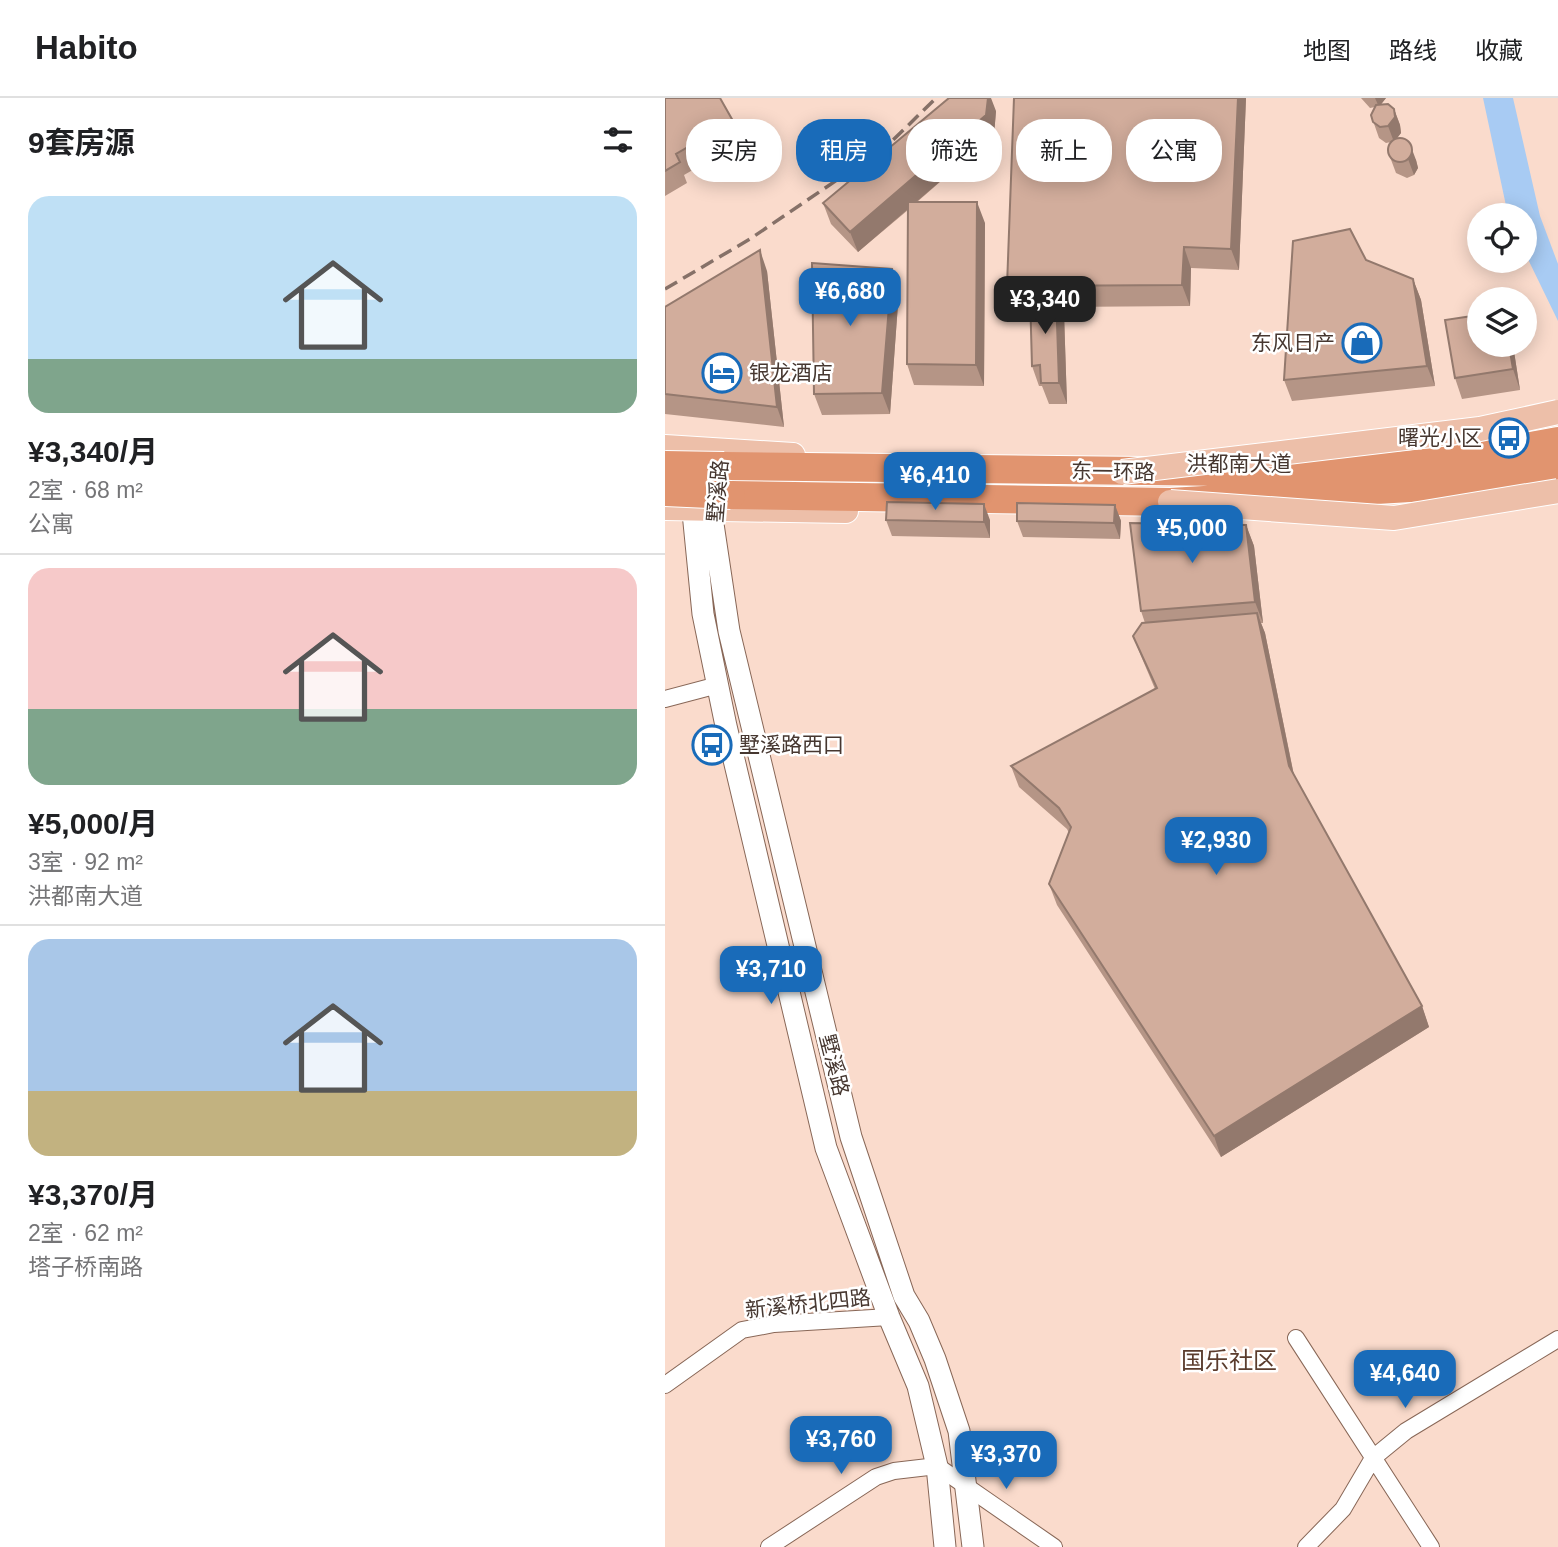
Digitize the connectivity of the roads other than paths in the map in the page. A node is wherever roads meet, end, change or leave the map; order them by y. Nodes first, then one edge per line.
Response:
1 (1558, 412) edge
2 (1558, 429) edge
3 (1558, 441) edge
4 (677, 448) edge
5 (721, 449) junction
6 (665, 465) edge
7 (1558, 466) edge
8 (1122, 472) junction
9 (1558, 483) edge
10 (1558, 491) edge
11 (665, 492) edge
12 (1170, 502) junction
13 (665, 508) edge
14 (704, 509) junction
15 (718, 685) junction
16 (665, 699) edge
17 (889, 1317) junction
18 (1296, 1338) dead end
19 (1558, 1339) edge
20 (665, 1385) edge
21 (1373, 1458) junction
22 (937, 1466) junction
23 (967, 1487) junction
24 (769, 1547) edge
25 (945, 1547) edge
26 (973, 1547) edge
27 (1054, 1547) edge
28 (1306, 1547) edge
29 (1430, 1547) edge

1 - 8 main road, bridge
2 - 5 main road, 洪都南大道
3 - 8 highway, 东一环路, bridge
4 - 5 main road, 洪都南大道
4 - 14 street, 墅溪路
5 - 14 street, 墅溪路
6 - 8 highway, 东一环路, bridge
7 - 12 highway, 东一环路, bridge
9 - 14 main road
10 - 12 main road, bridge
11 - 12 highway, 东一环路, bridge
13 - 14 main road
14 - 15 street, 墅溪路
14 - 23 street, 墅溪路
15 - 16 street
15 - 17 street, 墅溪路
17 - 20 street, 新溪桥北四路
17 - 22 street, 墅溪路
18 - 21 street
19 - 21 street
21 - 28 street
21 - 29 street
22 - 23 street
22 - 24 street
22 - 25 street, 墅溪路
23 - 26 street, 墅溪路
23 - 27 street

